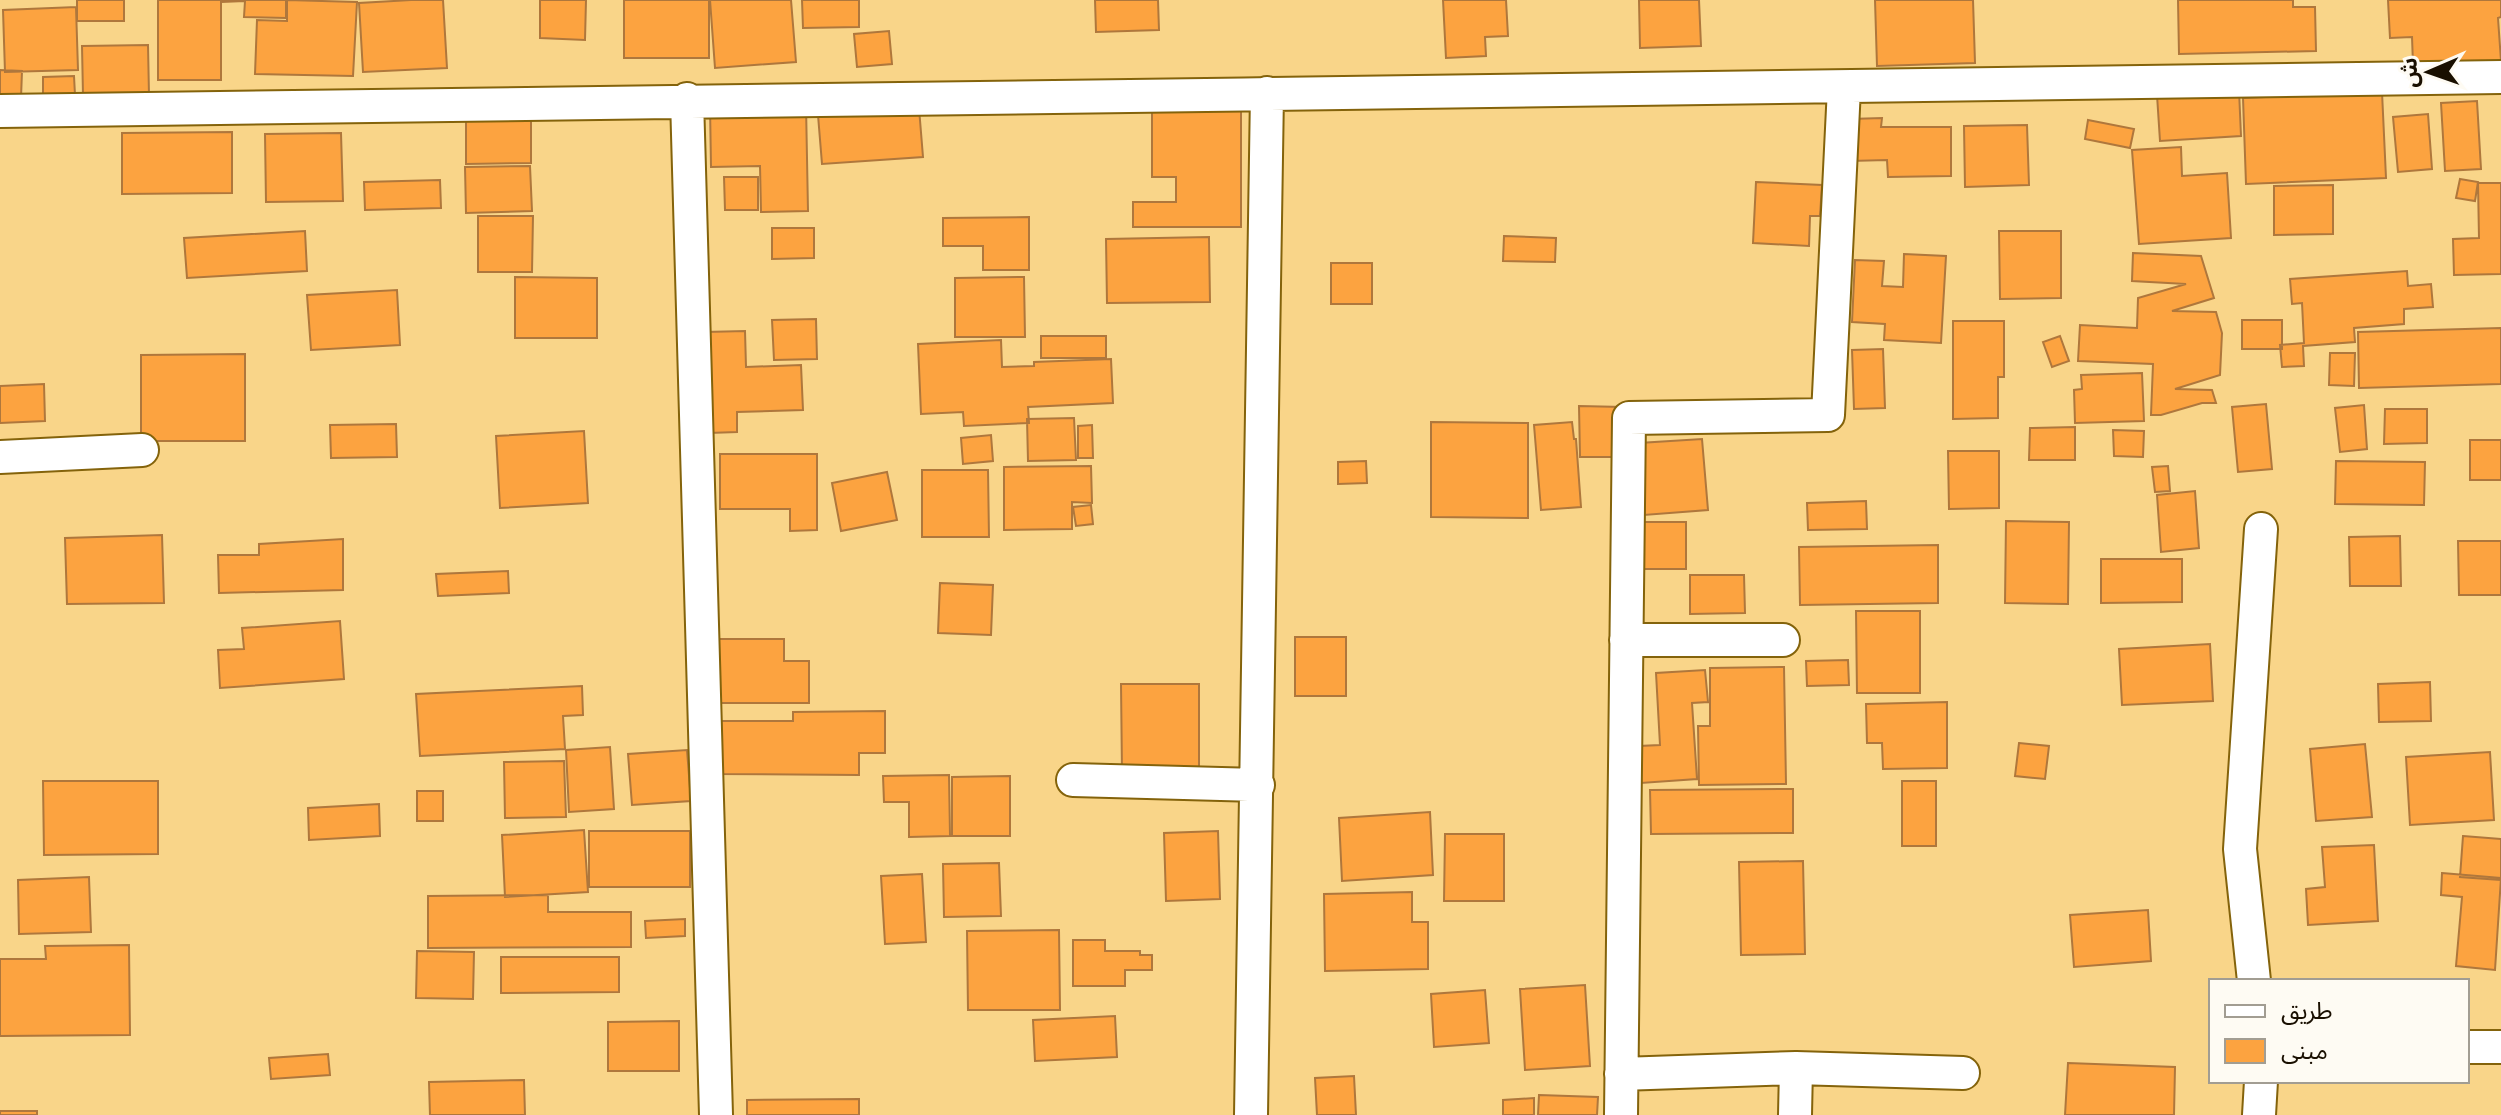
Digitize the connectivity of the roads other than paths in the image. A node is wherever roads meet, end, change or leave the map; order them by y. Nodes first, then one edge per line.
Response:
1 (2501, 77) edge
2 (1844, 88) junction
3 (1267, 93) junction
4 (687, 99) junction
5 (0, 111) edge
6 (142, 450) dead end
7 (0, 457) edge
8 (2261, 529) dead end
9 (1626, 640) junction
10 (1783, 640) dead end
11 (1073, 780) dead end
12 (1258, 785) junction
13 (2254, 979) edge
14 (2469, 1047) edge
15 (2501, 1047) edge
16 (1796, 1068) junction
17 (1963, 1073) dead end
18 (1621, 1074) junction
19 (2261, 1083) edge
20 (716, 1115) edge
21 (1251, 1115) edge
22 (1621, 1115) edge
23 (1795, 1115) edge
24 (2259, 1115) edge

1 - 2 street
2 - 3 street
2 - 9 street
3 - 4 street
3 - 12 street
4 - 5 street
4 - 20 street
6 - 7 street
8 - 13 street
9 - 10 street
9 - 18 street
11 - 12 street
12 - 21 street
14 - 15 street
16 - 17 street
16 - 18 street
16 - 23 street
18 - 22 street
19 - 24 street

